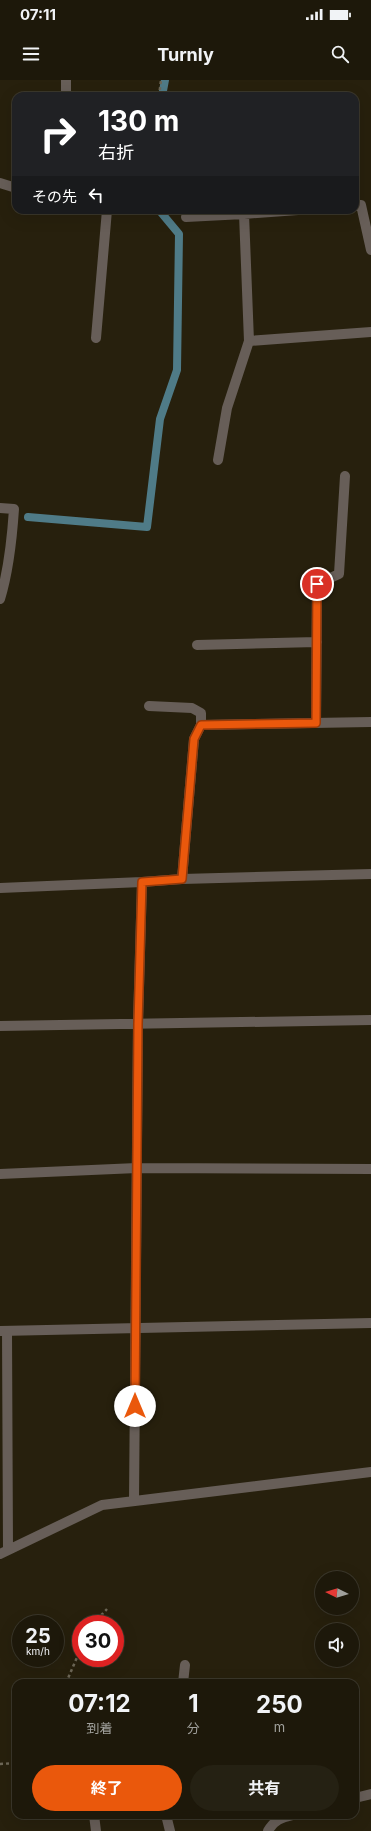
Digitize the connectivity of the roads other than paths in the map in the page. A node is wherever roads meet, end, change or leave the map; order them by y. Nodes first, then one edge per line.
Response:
1 (66, 80) edge
2 (66, 92) edge
3 (0, 183) edge
4 (12, 187) edge
5 (359, 206) edge
6 (107, 214) edge
7 (184, 214) edge
8 (244, 214) joint
9 (371, 250) edge
10 (371, 332) edge
11 (96, 338) dead end
12 (249, 341) junction
13 (218, 460) dead end
14 (345, 476) dead end
15 (0, 508) edge
16 (0, 599) edge
17 (317, 642) junction
18 (196, 645) dead end
19 (149, 706) dead end
20 (371, 722) edge
21 (316, 723) junction
22 (201, 725) junction
23 (371, 874) edge
24 (182, 879) junction
25 (142, 882) junction
26 (0, 888) edge
27 (371, 1020) edge
28 (138, 1024) junction
29 (0, 1026) edge
30 (137, 1168) junction
31 (371, 1169) edge
32 (0, 1174) edge
33 (371, 1322) edge
34 (136, 1327) junction
35 (4, 1331) edge
36 (371, 1472) edge
37 (134, 1501) junction
38 (4, 1551) edge
39 (185, 1665) dead end
40 (183, 1679) edge
41 (371, 1794) edge
42 (359, 1797) edge
43 (94, 1819) edge
44 (167, 1819) edge
45 (278, 1819) edge
46 (96, 1831) edge
47 (170, 1831) edge
48 (268, 1831) edge

1 - 2 street
3 - 4 street
5 - 9 street
6 - 11 street
7 - 8 street
8 - 12 street
10 - 12 street
12 - 13 street
14 - 17 street
15 - 16 street
17 - 18 street
17 - 21 street
19 - 22 street
20 - 21 street
21 - 22 street
22 - 24 street
23 - 24 street
24 - 25 street
25 - 26 street
25 - 28 street
27 - 28 street
28 - 29 street
28 - 30 street
30 - 31 street
30 - 32 street
30 - 34 street
33 - 34 street
34 - 35 street
34 - 37 street
35 - 38 street
36 - 37 street
37 - 38 street
39 - 40 street
41 - 42 street
43 - 46 street
44 - 47 street
45 - 48 street

